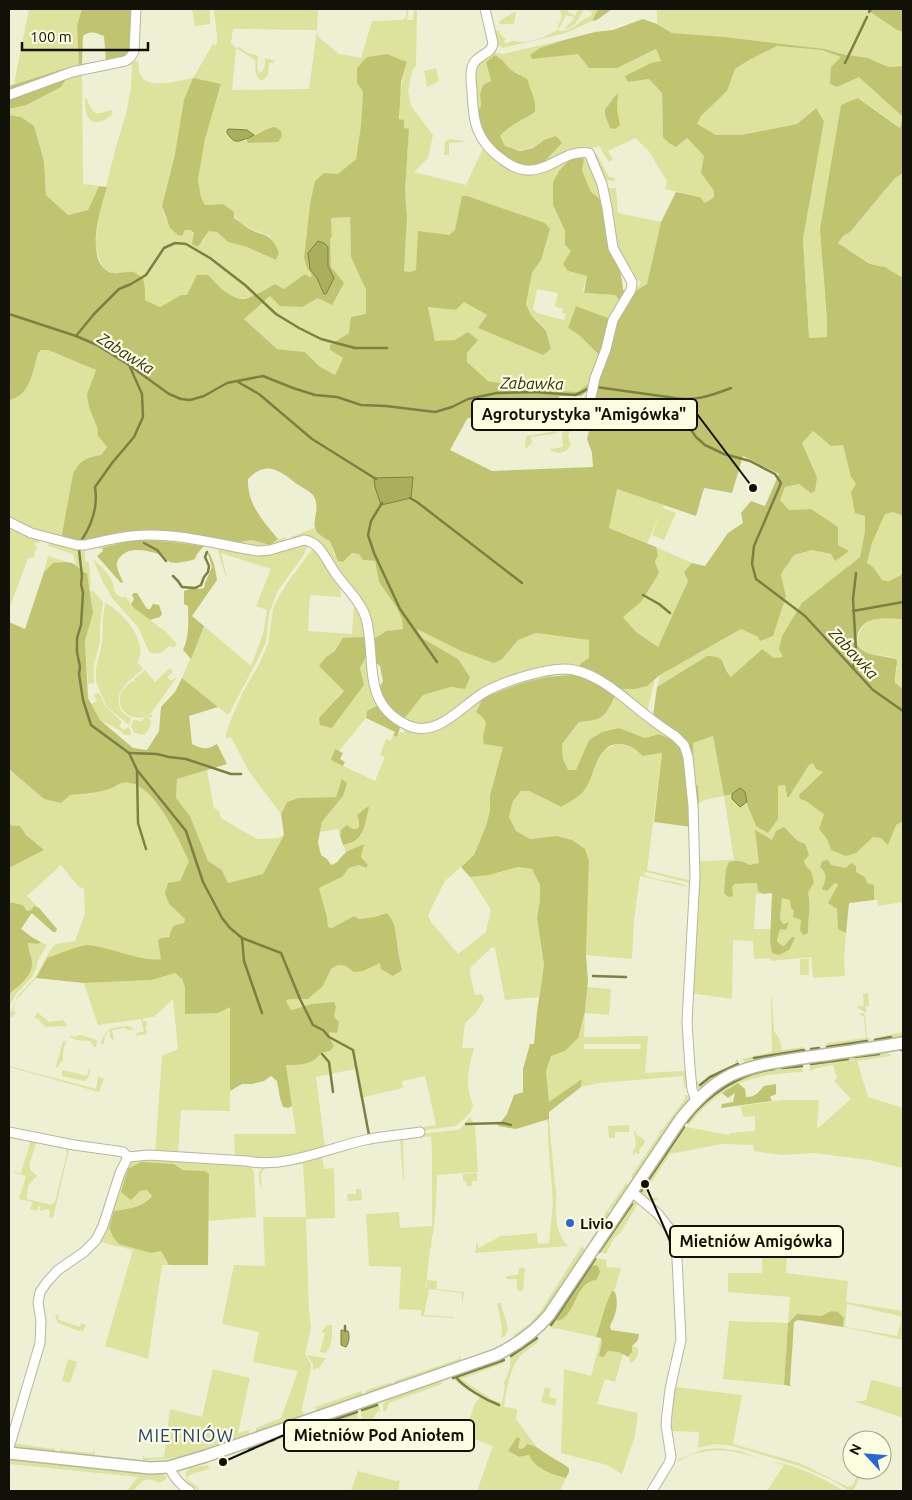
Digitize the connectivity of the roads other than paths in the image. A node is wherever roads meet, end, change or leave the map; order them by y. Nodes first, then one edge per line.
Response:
1 (136, 9) edge
2 (485, 9) edge
3 (9, 95) edge
4 (592, 391) dead end
5 (9, 522) edge
6 (903, 1043) edge
7 (696, 1101) junction
8 (9, 1132) edge
9 (420, 1132) dead end
10 (128, 1157) junction
11 (632, 1192) junction
12 (9, 1448) edge
13 (9, 1453) edge
14 (169, 1467) junction
15 (190, 1491) edge
16 (652, 1491) edge

1 - 3 street
2 - 4 street
5 - 7 street
6 - 7 street
7 - 11 street
8 - 10 street
9 - 10 street
10 - 12 street
11 - 14 street
11 - 16 street
13 - 14 street
14 - 15 street

